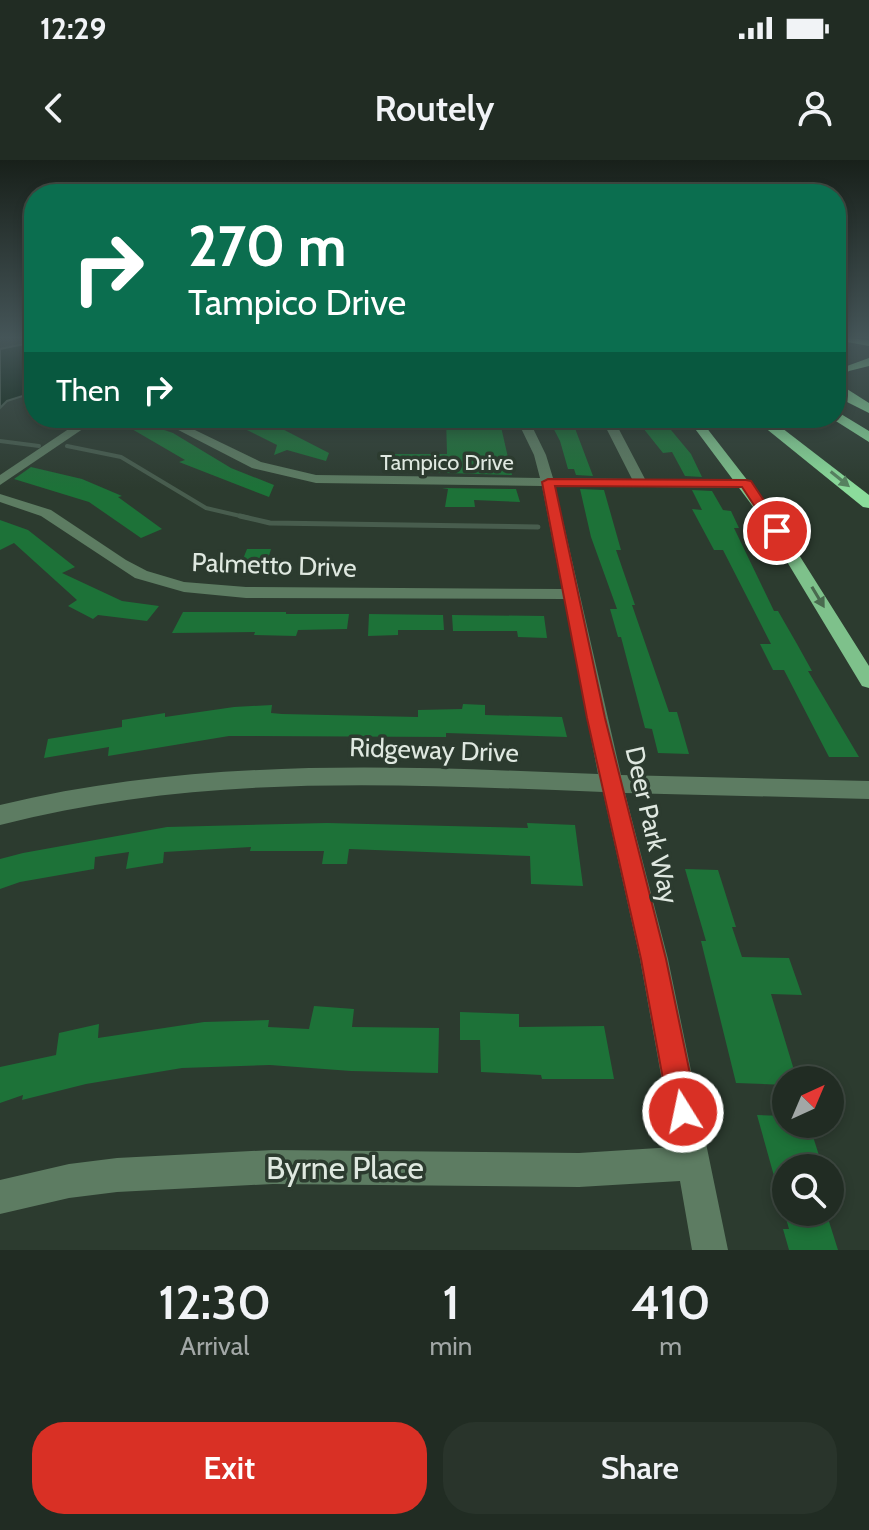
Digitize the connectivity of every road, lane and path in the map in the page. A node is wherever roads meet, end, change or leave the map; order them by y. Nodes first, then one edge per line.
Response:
1 (846, 396) edge
2 (869, 409) edge
3 (846, 422) edge
4 (78, 428) edge
5 (181, 428) edge
6 (528, 428) edge
7 (612, 428) edge
8 (701, 428) edge
9 (773, 428) edge
10 (869, 438) edge
11 (0, 481) edge
12 (548, 482) junction
13 (641, 484) junction
14 (746, 484) junction
15 (0, 498) edge
16 (869, 503) edge
17 (570, 594) junction
18 (869, 681) edge
19 (612, 783) junction
20 (869, 790) edge
21 (0, 815) edge
22 (693, 1163) junction
23 (0, 1197) edge
24 (710, 1250) edge

1 - 2 highway
3 - 10 highway
4 - 11 street
5 - 12 street, Tampico Drive
6 - 12 street, Deer Park Way
7 - 13 street
8 - 14 main road
9 -> 16 highway
12 - 13 street, Tampico Drive
12 - 17 street, Deer Park Way
13 - 14 street, Tampico Drive
14 -> 18 main road
15 - 17 street, Palmetto Drive
17 - 19 street, Deer Park Way
19 - 20 street, Ridgeway Drive
19 - 21 street, Ridgeway Drive
19 - 22 street, Deer Park Way
22 - 23 street, Byrne Place
22 - 24 street, Deer Park Way

